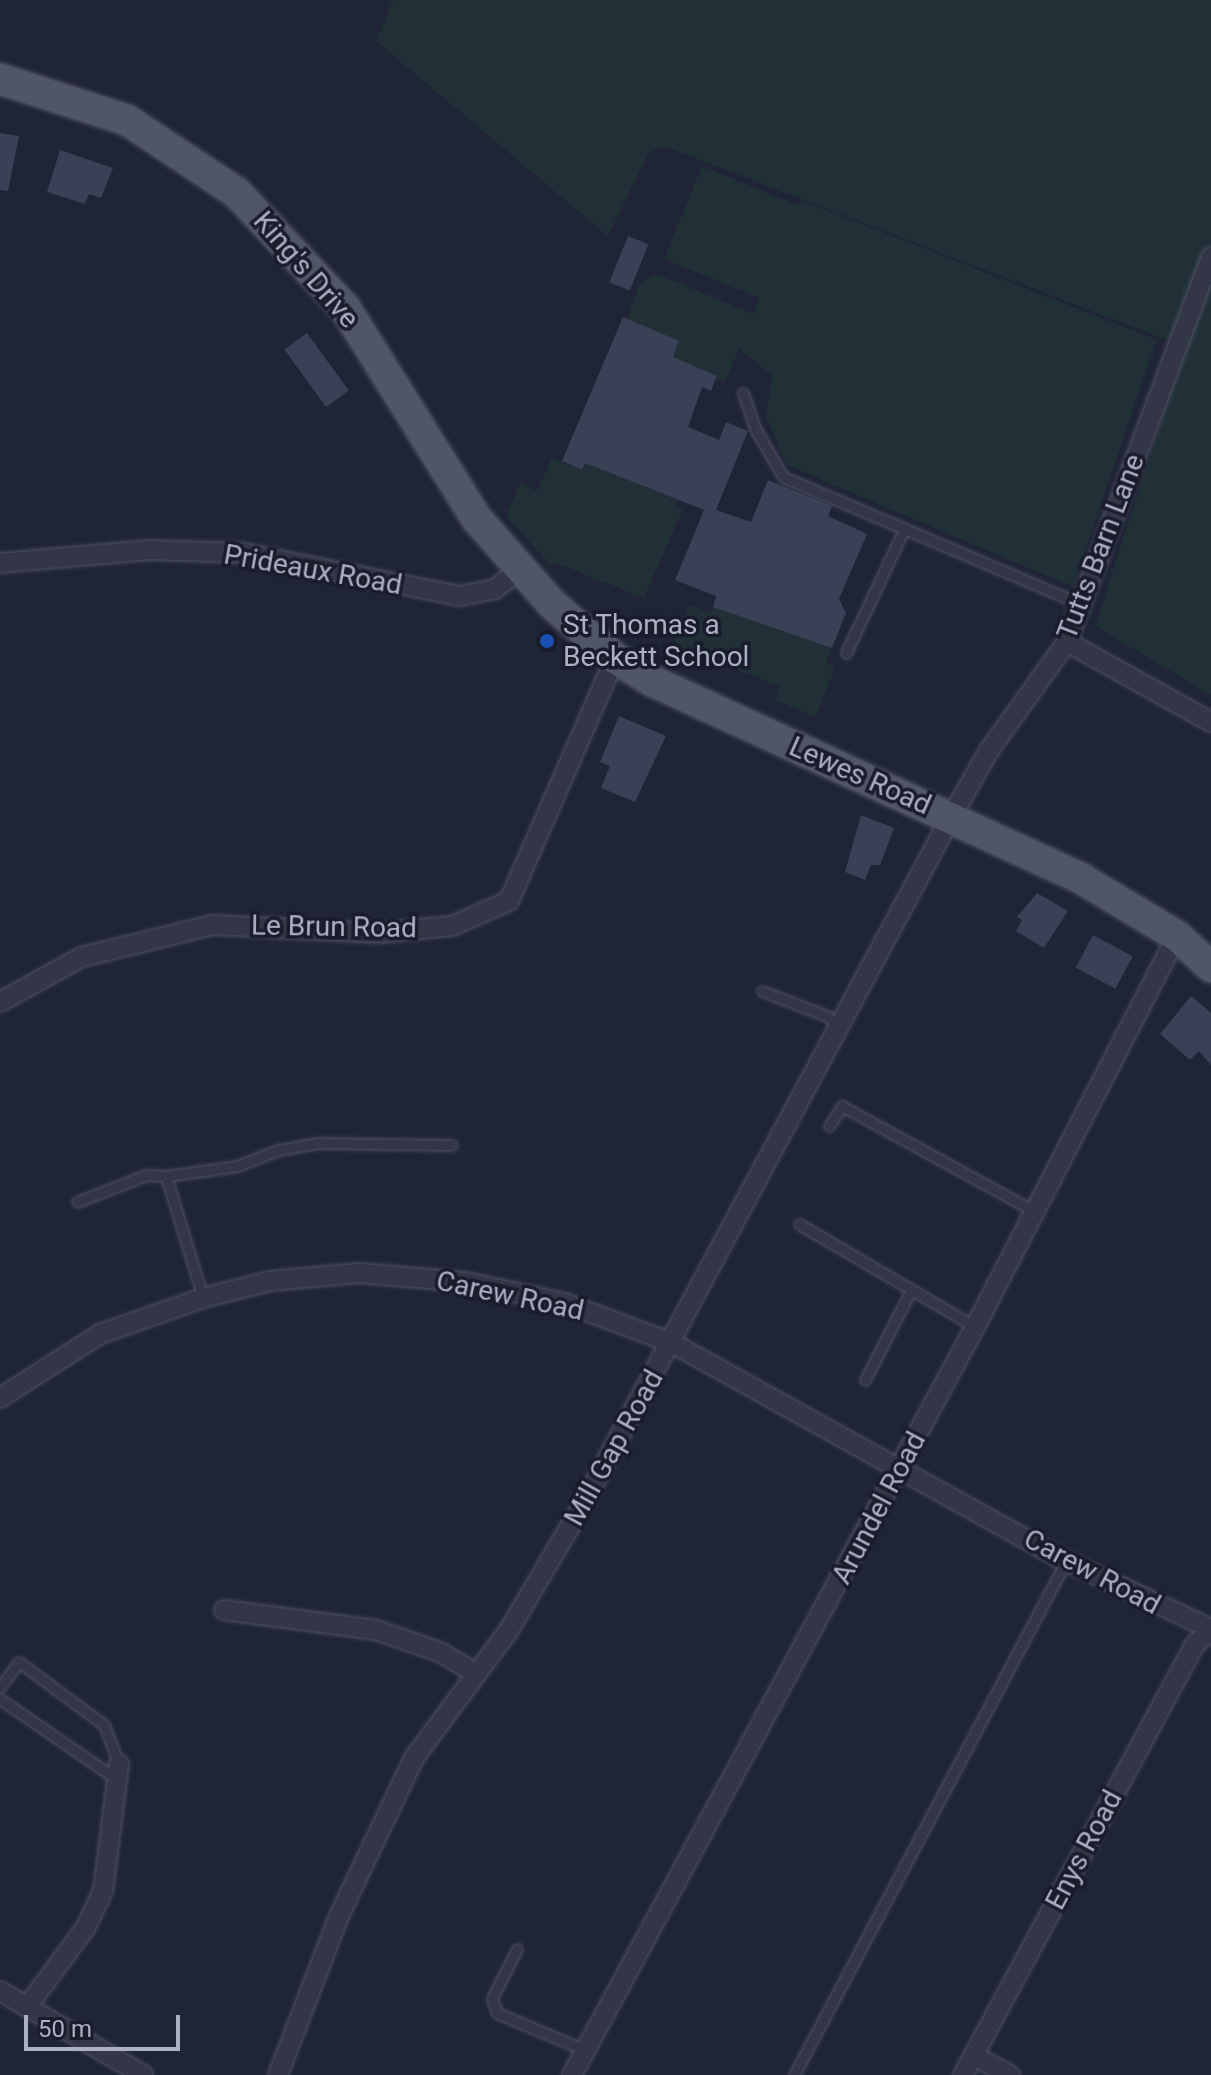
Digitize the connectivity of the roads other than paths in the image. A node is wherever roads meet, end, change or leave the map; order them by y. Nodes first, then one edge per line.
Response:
1 (0, 79) edge
2 (1211, 257) edge
3 (743, 393) dead end
4 (904, 529) junction
5 (0, 563) edge
6 (521, 569) junction
7 (1084, 605) junction
8 (1067, 642) junction
9 (846, 653) dead end
10 (615, 658) junction
11 (1211, 722) edge
12 (951, 817) junction
13 (1177, 936) junction
14 (1211, 967) edge
15 (762, 991) dead end
16 (0, 1002) edge
17 (841, 1027) junction
18 (829, 1126) dead end
19 (452, 1145) dead end
20 (166, 1176) junction
21 (77, 1202) dead end
22 (1032, 1210) junction
23 (799, 1224) dead end
24 (911, 1290) junction
25 (203, 1298) junction
26 (975, 1327) junction
27 (672, 1343) junction
28 (865, 1380) dead end
29 (0, 1398) edge
30 (900, 1467) junction
31 (1066, 1561) junction
32 (224, 1610) dead end
33 (1211, 1630) edge
34 (477, 1674) junction
35 (0, 1687) edge
36 (0, 1699) edge
37 (119, 1772) junction
38 (517, 1949) dead end
39 (0, 1991) edge
40 (27, 2007) junction
41 (585, 2050) junction
42 (974, 2056) junction
43 (143, 2075) edge
44 (278, 2075) edge
45 (572, 2075) edge
46 (794, 2075) edge
47 (963, 2075) edge
48 (1010, 2075) edge

1 - 6 main road, King's Drive
2 - 7 street, Tutts Barn Lane
3 - 4 lane
4 - 7 lane
4 - 9 lane
5 - 6 street, Prideaux Road
6 - 10 main road, Lewes Road
7 - 8 street, Tutts Barn Lane
8 - 11 street
8 - 12 street, Tutts Barn Lane
10 - 12 main road, Lewes Road
10 - 16 street, Le Brun Road
12 - 13 main road, Lewes Road
12 - 17 street, Mill Gap Road
13 - 14 main road, Lewes Road
13 - 22 street, Arundel Road
15 - 17 lane
17 - 27 street, Mill Gap Road
18 - 22 lane
19 - 20 lane
20 - 21 lane
20 - 25 lane
22 - 26 street, Arundel Road
23 - 24 lane
24 - 26 lane
24 - 28 lane
25 - 27 street, Carew Road
25 - 29 street, Carew Road
26 - 30 street, Arundel Road
27 - 30 street, Carew Road
27 - 34 street, Mill Gap Road
30 - 31 street, Carew Road
30 - 41 street, Arundel Road
31 - 33 street, Carew Road
31 - 46 lane
32 - 34 street
33 - 42 street, Enys Road
34 - 44 street, Mill Gap Road
35 - 37 lane
36 - 37 lane
37 - 40 street
38 - 41 lane
39 - 40 street
40 - 43 street
41 - 45 street, Arundel Road
42 - 47 street, Enys Road
42 - 48 street

